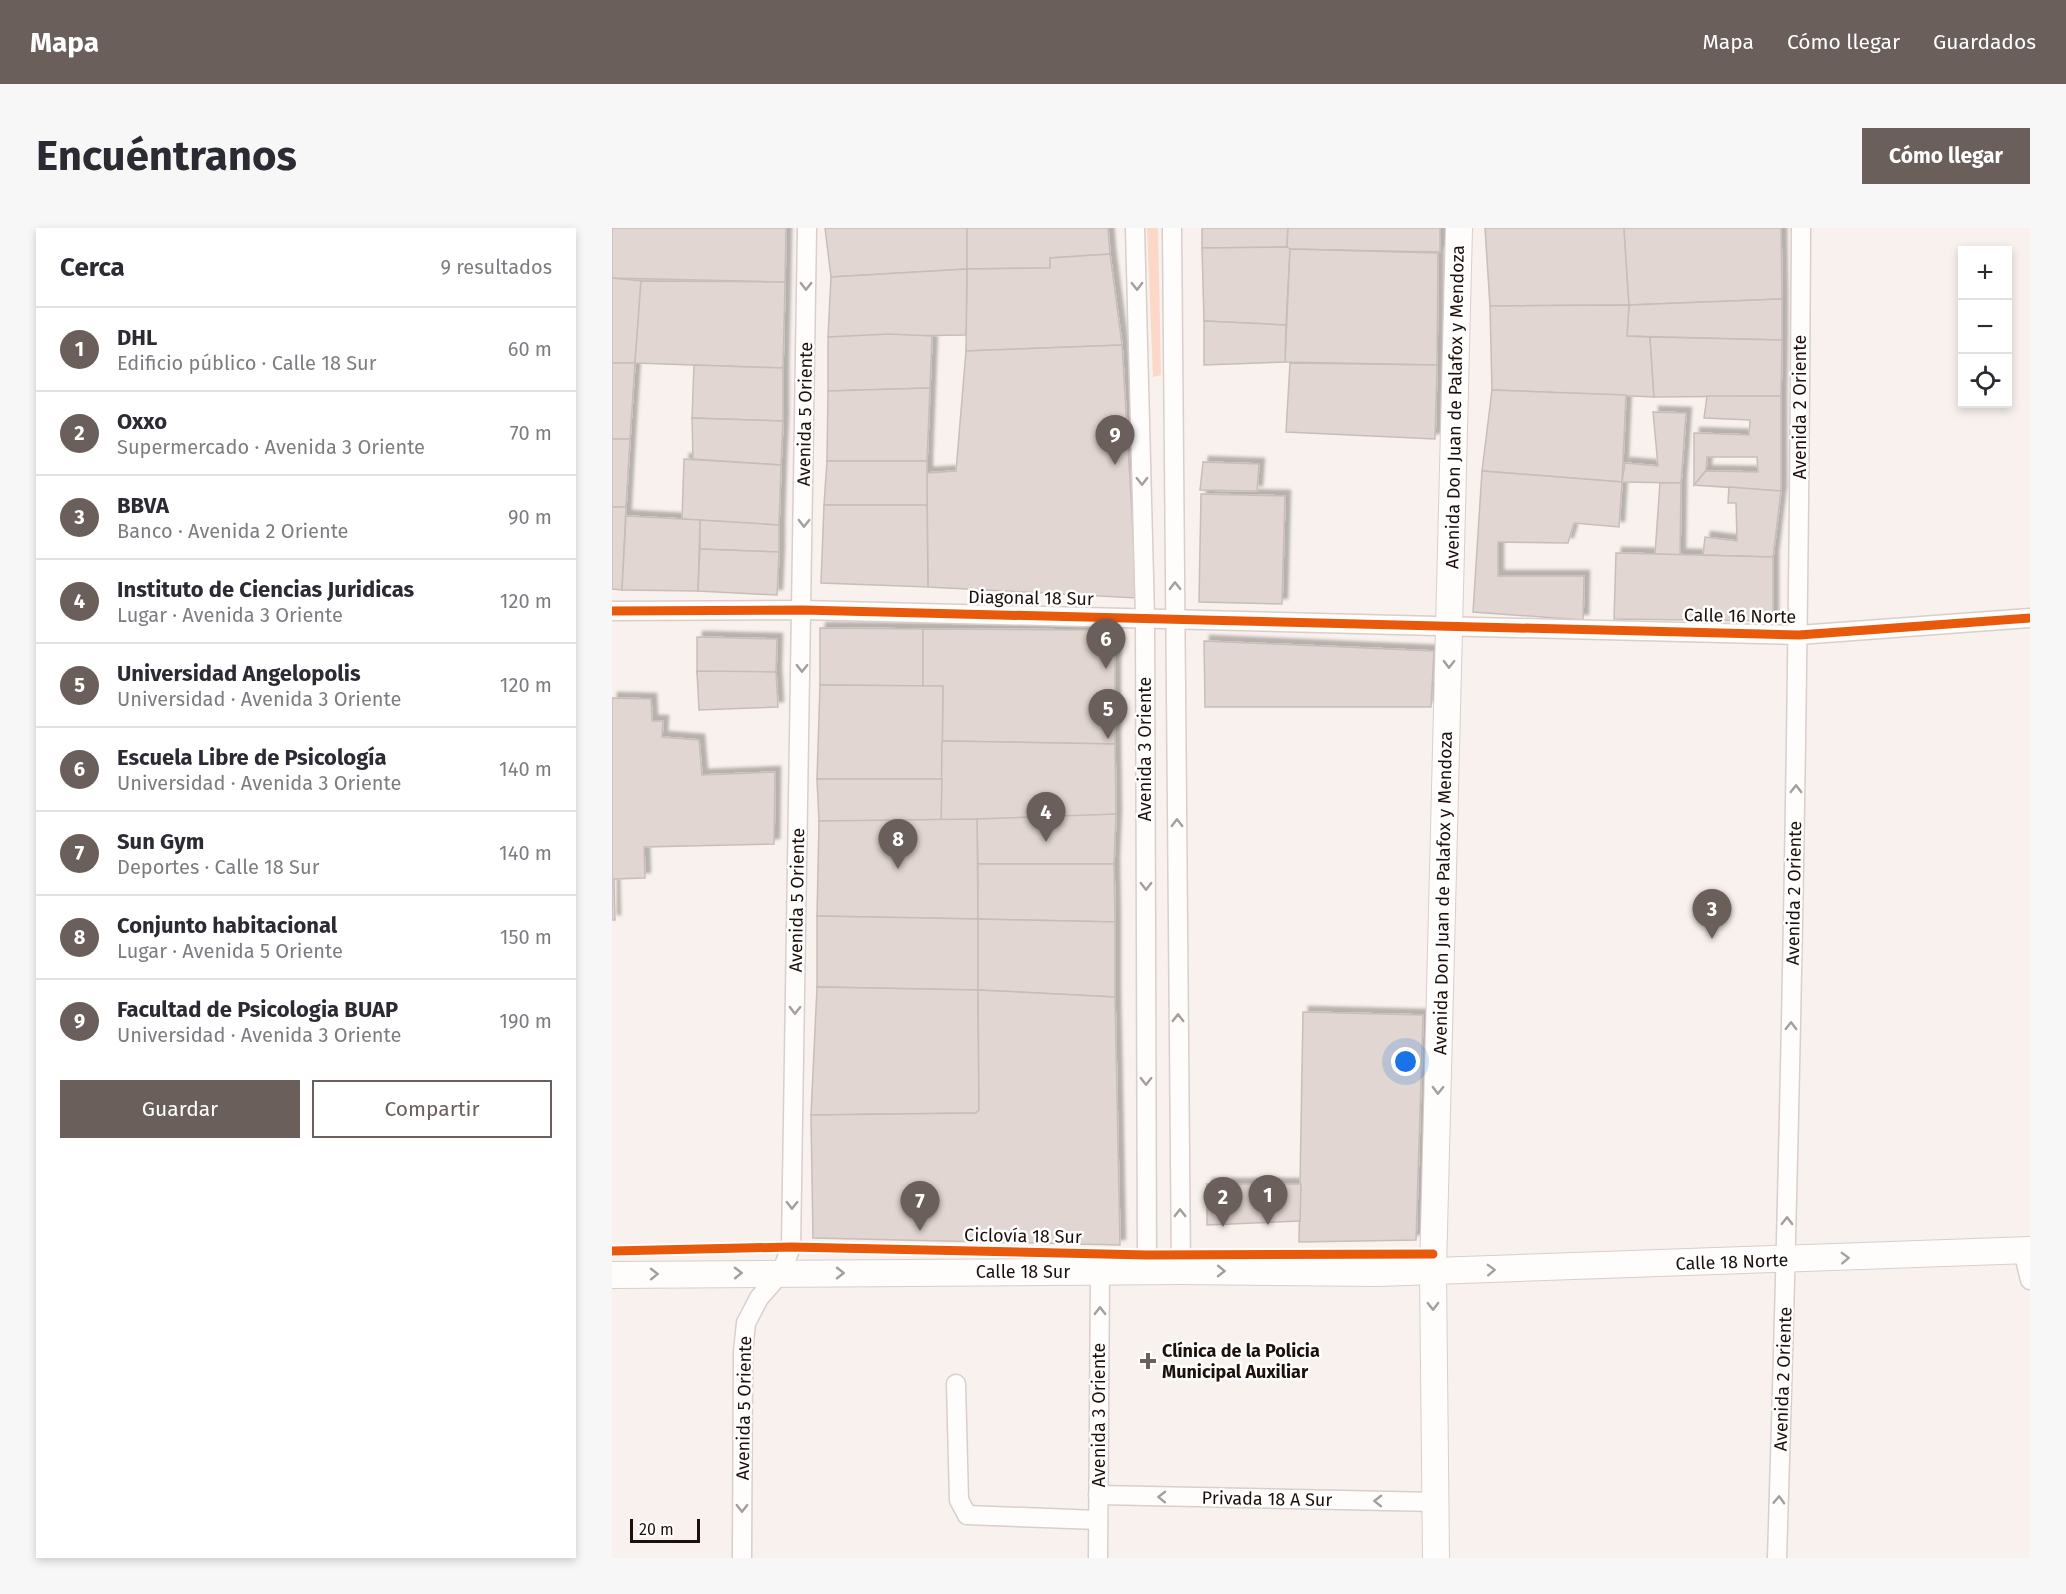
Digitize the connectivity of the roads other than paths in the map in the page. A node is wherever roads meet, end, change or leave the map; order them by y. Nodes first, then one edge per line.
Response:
1 (807, 228) edge
2 (1136, 228) edge
3 (1172, 228) edge
4 (1459, 228) edge
5 (1801, 228) edge
6 (803, 610) junction
7 (612, 611) edge
8 (1145, 617) junction
9 (1175, 618) junction
10 (2030, 618) edge
11 (1450, 625) junction
12 (1799, 634) junction
13 (1146, 976) junction
14 (1178, 977) junction
15 (2027, 1251) edge
16 (1786, 1260) junction
17 (1147, 1271) junction
18 (1180, 1271) junction
19 (1433, 1271) junction
20 (1100, 1272) junction
21 (781, 1273) junction
22 (612, 1275) edge
23 (2030, 1280) edge
24 (956, 1384) dead end
25 (1098, 1496) junction
26 (1436, 1502) junction
27 (1098, 1520) junction
28 (742, 1558) edge
29 (1098, 1558) edge
30 (1436, 1558) edge
31 (1777, 1558) edge

1 -> 6 street, Avenida 5 Oriente
2 -> 8 street, Avenida 3 Oriente
9 -> 3 street, Avenida 3 Oriente
4 - 11 street, Avenida Don Juan de Palafox y Mendoza
5 - 12 street, Avenida 2 Oriente
6 - 7 street, Diagonal 18 Sur
6 - 8 street, Diagonal 18 Sur
6 -> 21 street, Avenida 5 Oriente
8 - 9 street, Diagonal 18 Sur
8 -> 13 street, Avenida 3 Oriente
9 - 11 street, Diagonal 18 Sur
14 -> 9 street, Avenida 3 Oriente
10 - 12 street, Calle 16 Norte
11 - 12 street, Calle 16 Norte
11 -> 19 street, Avenida Don Juan de Palafox y Mendoza
16 -> 12 street, Avenida 2 Oriente
13 - 14 street
13 -> 17 street, Avenida 3 Oriente
18 -> 14 street, Avenida 3 Oriente
16 -> 15 street, Calle 18 Norte
15 - 23 street
19 -> 16 street, Calle 18 Norte
31 -> 16 street, Avenida 2 Oriente
17 - 18 street, Calle 18 Sur
17 - 20 street, Calle 18 Sur
18 -> 19 street, Calle 18 Sur
19 -> 26 street, Avenida Don Juan de Palafox y Mendoza
21 -> 20 street, Calle 18 Sur
25 -> 20 street, Avenida 3 Oriente
22 -> 21 street, Calle 18 Sur
21 -> 28 street, Avenida 5 Oriente
24 - 27 street
26 -> 25 street, Privada 18 A Sur
25 - 27 street, Avenida 3 Oriente
26 - 30 street, Avenida Don Juan de Palafox y Mendoza
27 - 29 street, Avenida 3 Oriente

